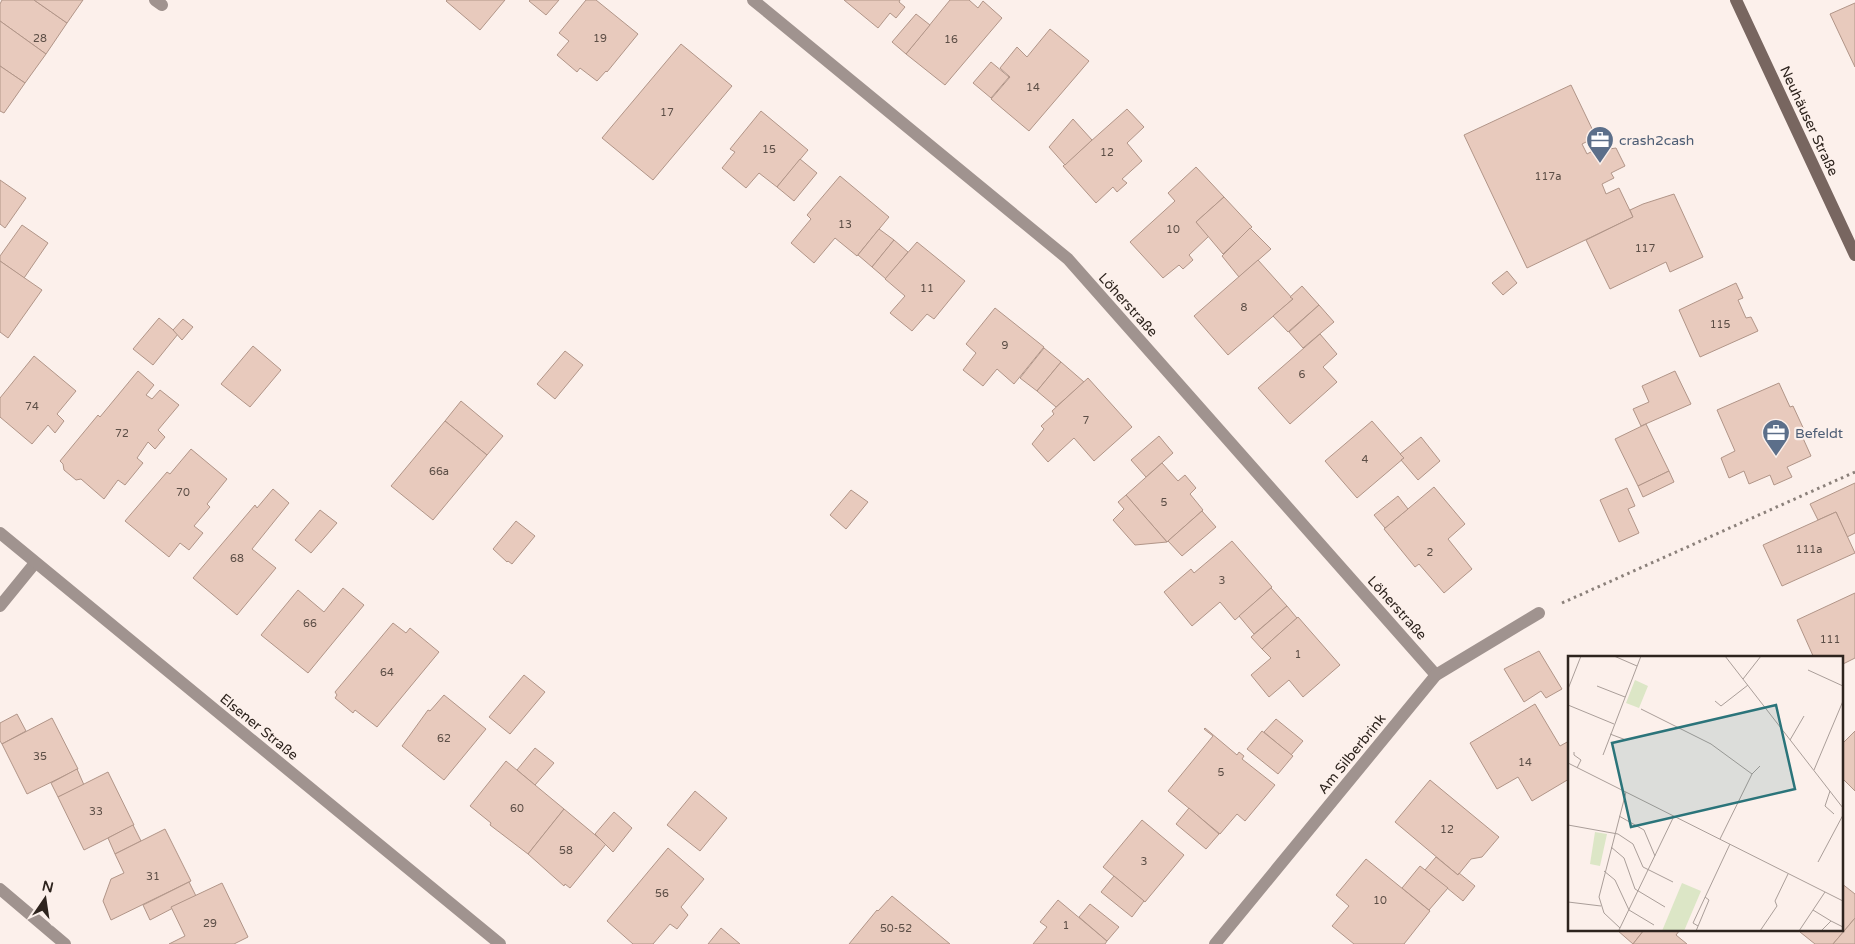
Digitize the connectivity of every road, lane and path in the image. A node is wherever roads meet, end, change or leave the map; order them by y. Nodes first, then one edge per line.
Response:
1 (753, 0) edge
2 (1736, 0) edge
3 (1855, 255) edge
4 (1855, 472) edge
5 (0, 533) edge
6 (35, 563) junction
7 (0, 606) edge
8 (1539, 613) joint
9 (1436, 675) junction
10 (0, 889) edge
11 (494, 942) edge
12 (65, 944) edge
13 (1215, 944) edge

1 - 9 street, Löherstraße
2 - 3 main road, Neuhäuser Straße
4 - 8 path
5 - 6 street, Elsener Straße
6 - 7 street
6 - 11 street, Elsener Straße
8 - 9 street, Am Silberbrink
9 - 13 street, Am Silberbrink
10 - 12 street

